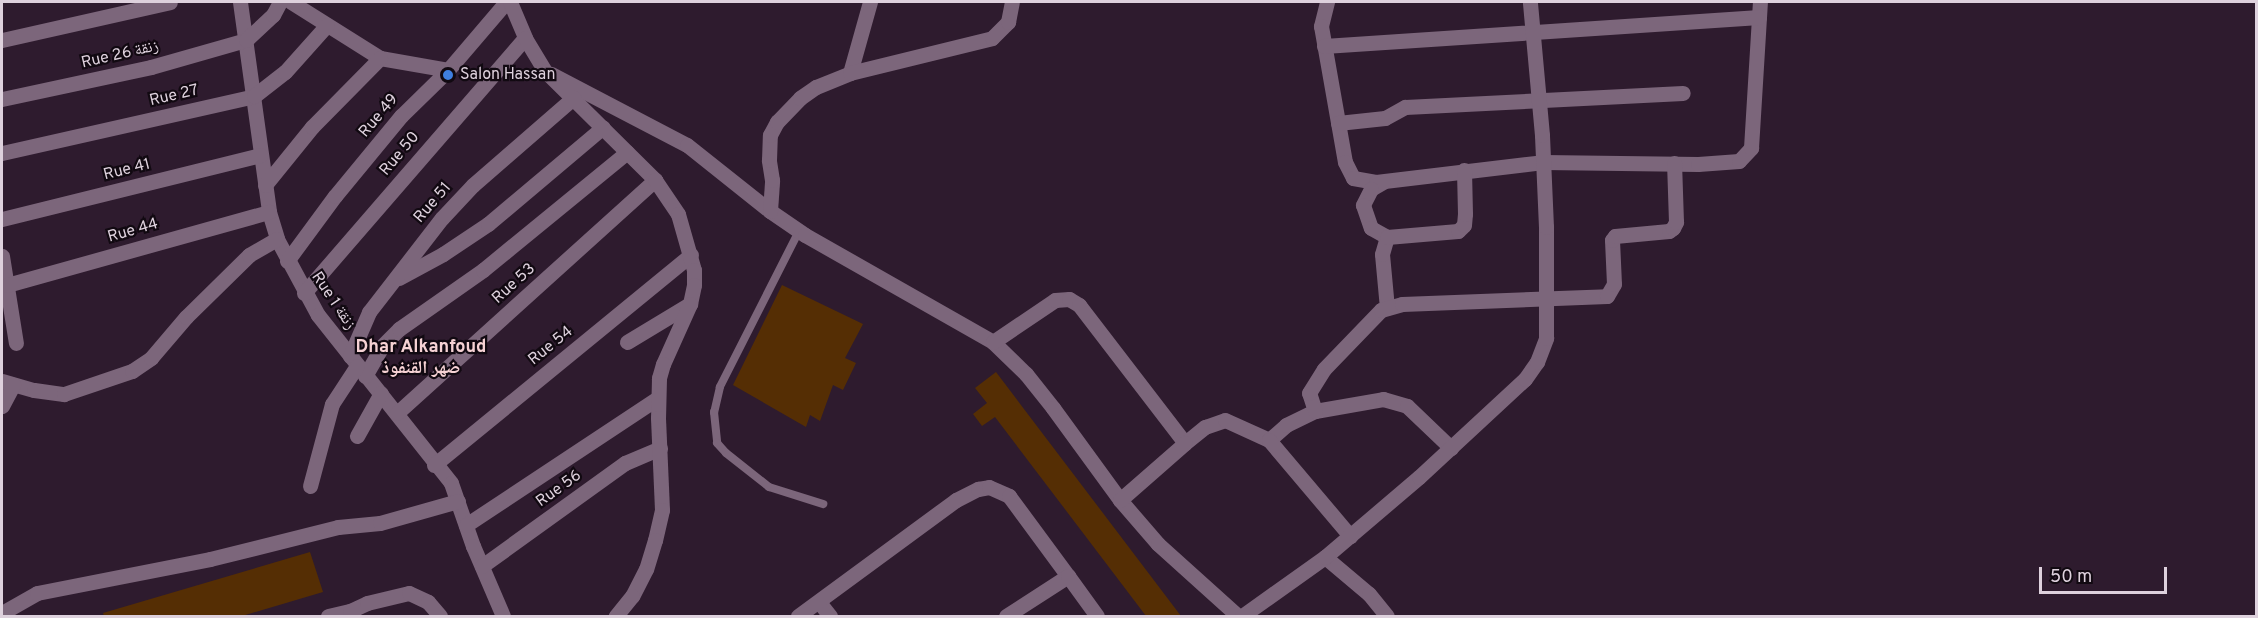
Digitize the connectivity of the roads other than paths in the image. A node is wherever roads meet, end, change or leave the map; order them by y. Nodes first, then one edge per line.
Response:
1 (170, 2) edge
2 (240, 2) edge
3 (280, 2) edge
4 (291, 2) edge
5 (508, 2) edge
6 (870, 2) edge
7 (1012, 2) edge
8 (1327, 2) edge
9 (1530, 2) edge
10 (1760, 9) edge
11 (327, 25) junction
12 (1531, 31) junction
13 (525, 38) junction
14 (2, 39) edge
15 (246, 40) junction
16 (1324, 46) junction
17 (380, 58) junction
18 (448, 70) junction
19 (545, 71) junction
20 (850, 73) junction
21 (1683, 93) dead end
22 (254, 96) junction
23 (573, 98) junction
24 (2, 99) edge
25 (1538, 102) junction
26 (1338, 123) junction
27 (603, 127) junction
28 (627, 152) junction
29 (2, 153) edge
30 (260, 155) junction
31 (1543, 162) junction
32 (1674, 163) junction
33 (1464, 170) junction
34 (655, 180) junction
35 (1386, 180) junction
36 (265, 185) junction
37 (770, 211) junction
38 (268, 212) junction
39 (2, 219) edge
40 (798, 231) junction
41 (1388, 237) junction
42 (277, 239) junction
43 (691, 255) junction
44 (2, 256) edge
45 (287, 261) junction
46 (397, 279) junction
47 (6, 285) junction
48 (304, 293) junction
49 (1546, 297) junction
50 (690, 304) junction
51 (1387, 308) junction
52 (627, 342) dead end
53 (993, 342) junction
54 (16, 343) dead end
55 (358, 366) junction
56 (7, 383) edge
57 (381, 393) junction
58 (658, 398) junction
59 (2, 406) edge
60 (1315, 411) junction
61 (397, 413) junction
62 (357, 436) dead end
63 (1269, 440) junction
64 (1185, 443) junction
65 (660, 447) junction
66 (1451, 448) junction
67 (434, 465) junction
68 (310, 486) dead end
69 (1120, 500) junction
70 (458, 501) junction
71 (823, 504) dead end
72 (466, 525) junction
73 (1350, 536) junction
74 (1326, 557) junction
75 (482, 566) junction
76 (1068, 576) junction
77 (819, 602) junction
78 (2, 613) edge
79 (351, 614) edge
80 (328, 616) edge
81 (440, 616) edge
82 (503, 616) edge
83 (616, 616) edge
84 (798, 616) edge
85 (830, 616) edge
86 (1006, 616) edge
87 (1097, 616) edge
88 (1240, 616) edge
89 (1387, 616) edge

1 - 14 street
2 - 15 street, Rue 1 زنقة
3 - 15 street
4 - 11 street
5 - 13 street
5 - 18 street, Rue 49
6 - 20 street
7 - 20 street
8 - 16 street
9 - 12 street
10 - 12 street
10 - 32 street
11 - 17 street
11 - 22 street, Rue 27
12 - 16 street
12 - 25 street
13 - 19 street
13 - 48 street, Rue 50
15 - 22 street, Rue 1 زنقة
15 - 24 street, Rue 26 زنقة
16 - 26 street
17 - 18 street
17 - 36 street
18 - 45 street, Rue 49
19 - 23 street
19 - 37 street
20 - 37 street
21 - 25 street
22 - 29 street, Rue 27
22 - 30 street, Rue 1 زنقة
23 - 27 street
23 - 46 street, Rue 51
25 - 26 street
25 - 31 street
26 - 35 street
27 - 28 street
27 - 46 street
28 - 34 street
28 - 55 street
30 - 36 street, Rue 1 زنقة
30 - 39 street, Rue 41
31 - 32 street
31 - 33 street
31 - 49 street
32 - 49 street
33 - 35 street
33 - 41 street
34 - 43 street
34 - 61 street, Rue 53
35 - 41 street
36 - 38 street, Rue 1 زنقة
37 - 40 street
38 - 42 street, Rue 1 زنقة
38 - 47 street, Rue 44
40 - 53 street
40 - 71 lane
41 - 51 street
42 - 45 street, Rue 1 زنقة
42 - 56 street
43 - 50 street
43 - 67 street, Rue 54
44 - 47 street
45 - 48 street, Rue 1 زنقة
46 - 55 street, Rue 51
47 - 54 street
48 - 55 street, Rue 1 زنقة
49 - 51 street
49 - 66 street
50 - 52 street
50 - 58 street
51 - 60 street
53 - 64 street
53 - 69 street
55 - 57 street, Rue 1 زنقة
55 - 68 street
56 - 59 street
57 - 61 street, Rue 1 زنقة
57 - 62 street
58 - 65 street
58 - 72 street
60 - 63 street
60 - 66 street
61 - 67 street, Rue 1 زنقة
63 - 64 street
63 - 73 street
64 - 69 street
65 - 75 street, Rue 56
65 - 83 street
66 - 73 street
67 - 70 street, Rue 1 زنقة
69 - 88 street
70 - 72 street, Rue 1 زنقة
70 - 78 street
72 - 75 street, Rue 1 زنقة
73 - 74 street
74 - 88 street
74 - 89 street
75 - 82 street, Rue 1 زنقة
76 - 77 street
76 - 86 street
76 - 87 street
77 - 84 street
77 - 85 street
79 - 80 street
79 - 81 street

